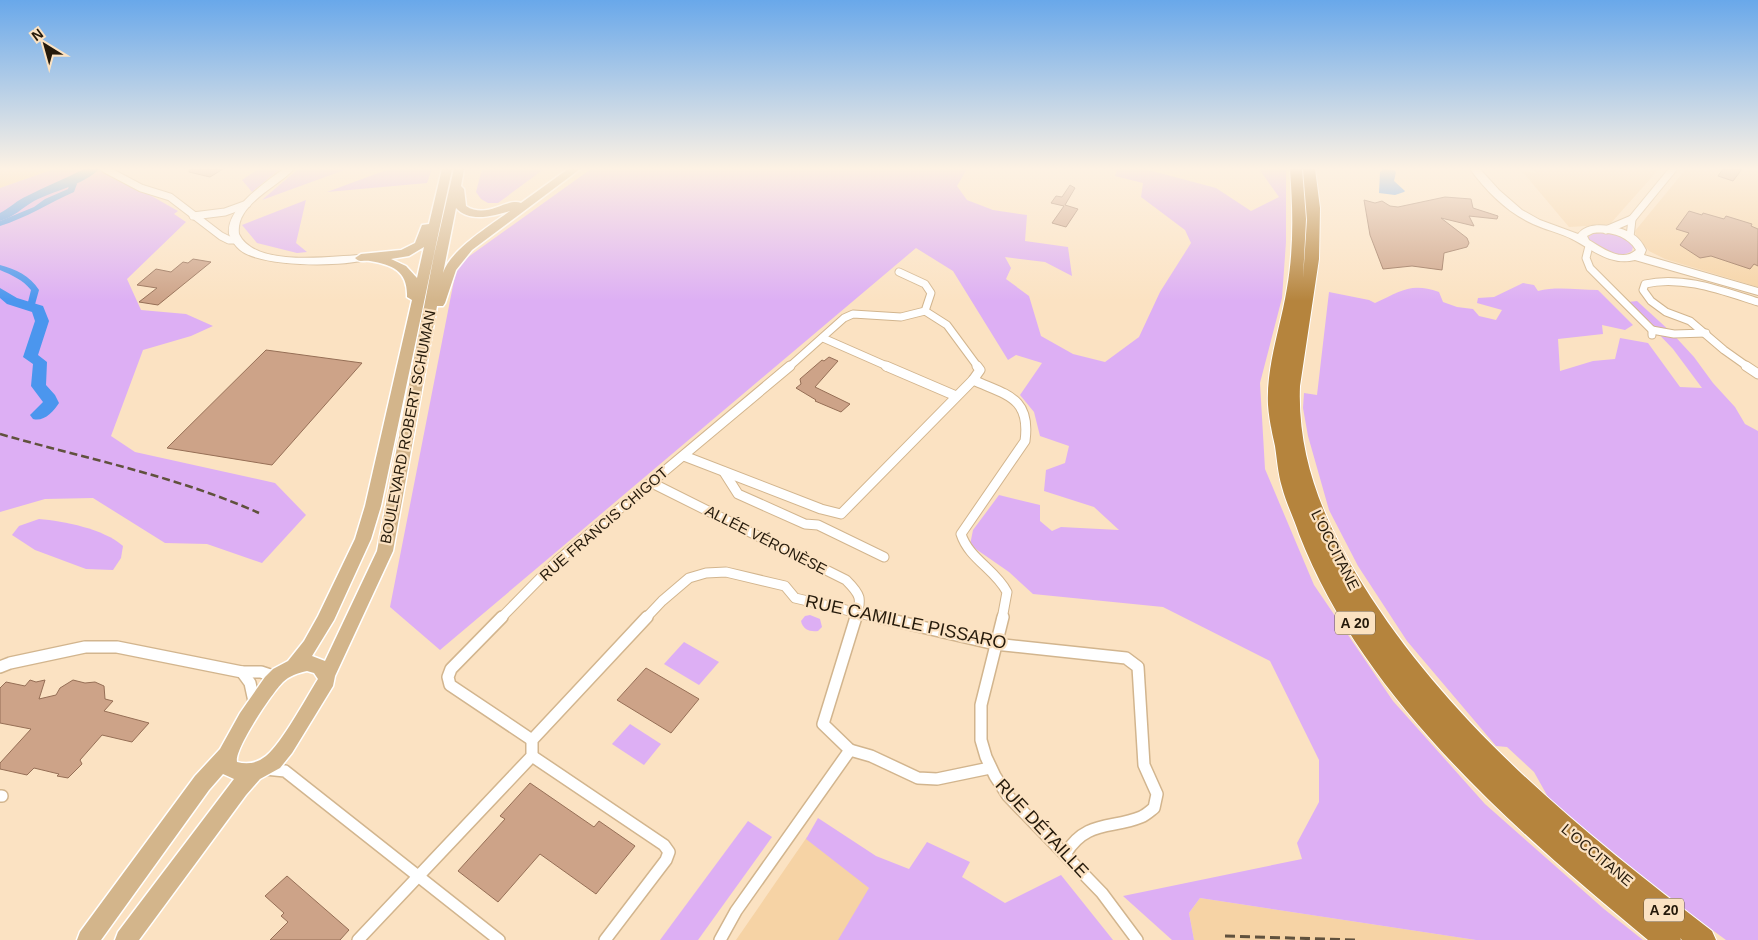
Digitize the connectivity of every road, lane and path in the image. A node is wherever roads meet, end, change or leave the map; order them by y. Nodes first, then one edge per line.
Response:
1 (189, 213) edge
2 (218, 213) edge
3 (241, 213) edge
4 (430, 213) edge
5 (436, 213) edge
6 (448, 213) edge
7 (475, 213) edge
8 (490, 213) edge
9 (516, 213) edge
10 (1299, 213) edge
11 (1313, 213) edge
12 (1522, 213) edge
13 (1636, 213) edge
14 (193, 216) junction
15 (1632, 218) junction
16 (1606, 230) junction
17 (1630, 237) junction
18 (236, 240) junction
19 (1586, 243) junction
20 (1638, 253) junction
21 (361, 258) junction
22 (1682, 269) joint
23 (899, 272) dead end
24 (1758, 292) edge
25 (1758, 302) edge
26 (925, 312) junction
27 (412, 322) junction
28 (1706, 333) junction
29 (823, 338) junction
30 (422, 354) junction
31 (1758, 374) edge
32 (973, 380) junction
33 (956, 396) junction
34 (684, 456) junction
35 (724, 472) junction
36 (652, 483) junction
37 (884, 556) dead end
38 (856, 613) junction
39 (995, 644) junction
40 (295, 665) junction
41 (0, 667) edge
42 (242, 672) junction
43 (327, 675) junction
44 (276, 677) junction
45 (256, 708) junction
46 (532, 740) junction
47 (285, 747) junction
48 (850, 750) junction
49 (226, 756) junction
50 (532, 756) junction
51 (990, 768) junction
52 (258, 771) junction
53 (285, 771) junction
54 (1066, 853) junction
55 (418, 876) junction
56 (88, 940) edge
57 (126, 940) edge
58 (358, 940) edge
59 (499, 940) edge
60 (605, 940) edge
61 (720, 940) edge
62 (1137, 940) edge
63 (1668, 940) edge
64 (1703, 940) edge

1 - 14 street
2 - 14 street
3 - 18 street
4 - 21 main road
5 - 27 main road, BOULEVARD ROBERT SCHUMAN
6 - 30 main road, BOULEVARD ROBERT SCHUMAN
7 - 8 main road
9 - 30 main road
10 - 63 highway, L'OCCITANE / A 20
11 - 64 highway, L'OCCITANE / A 20
12 - 19 street
13 - 15 street
14 - 18 street
15 - 16 street
15 - 17 street
16 - 17 street
16 - 19 street
17 - 20 street
18 - 21 street
19 - 20 street
19 - 28 street
20 - 22 street
21 - 27 main road
22 - 24 street
23 - 26 street
25 - 28 street
26 - 29 street, RUE FRANCIS CHIGOT
26 - 32 street
27 - 40 main road, BOULEVARD ROBERT SCHUMAN
28 - 31 street
29 - 33 street
29 - 34 street, RUE FRANCIS CHIGOT
30 - 43 main road, BOULEVARD ROBERT SCHUMAN
32 - 33 street
32 - 39 street, RUE DÉTAILLE
33 - 35 street
34 - 35 street
34 - 36 street, RUE FRANCIS CHIGOT
35 - 37 street
36 - 38 street, ALLÉE VÉRONÈSE
36 - 46 street, RUE FRANCIS CHIGOT
38 - 39 street, RUE CAMILLE PISSARO
38 - 46 street, RUE CAMILLE PISSARO
38 - 48 street, ALLÉE VÉRONÈSE
39 - 51 street, RUE DÉTAILLE
39 - 54 street, RUE CAMILLE PISSARO
40 - 43 main road
40 - 44 main road
41 - 42 street
42 - 44 street
42 - 45 street
43 - 47 main road, BOULEVARD ROBERT SCHUMAN
44 - 45 main road
45 - 49 main road
46 - 50 street
47 - 52 main road, BOULEVARD ROBERT SCHUMAN
47 - 53 street
48 - 51 street
48 - 61 street
49 - 52 main road
49 - 56 main road
50 - 55 street
50 - 60 street
51 - 54 street, RUE DÉTAILLE
52 - 53 street
52 - 57 main road
53 - 55 street
54 - 62 street, RUE DÉTAILLE
55 - 58 street
55 - 59 street

